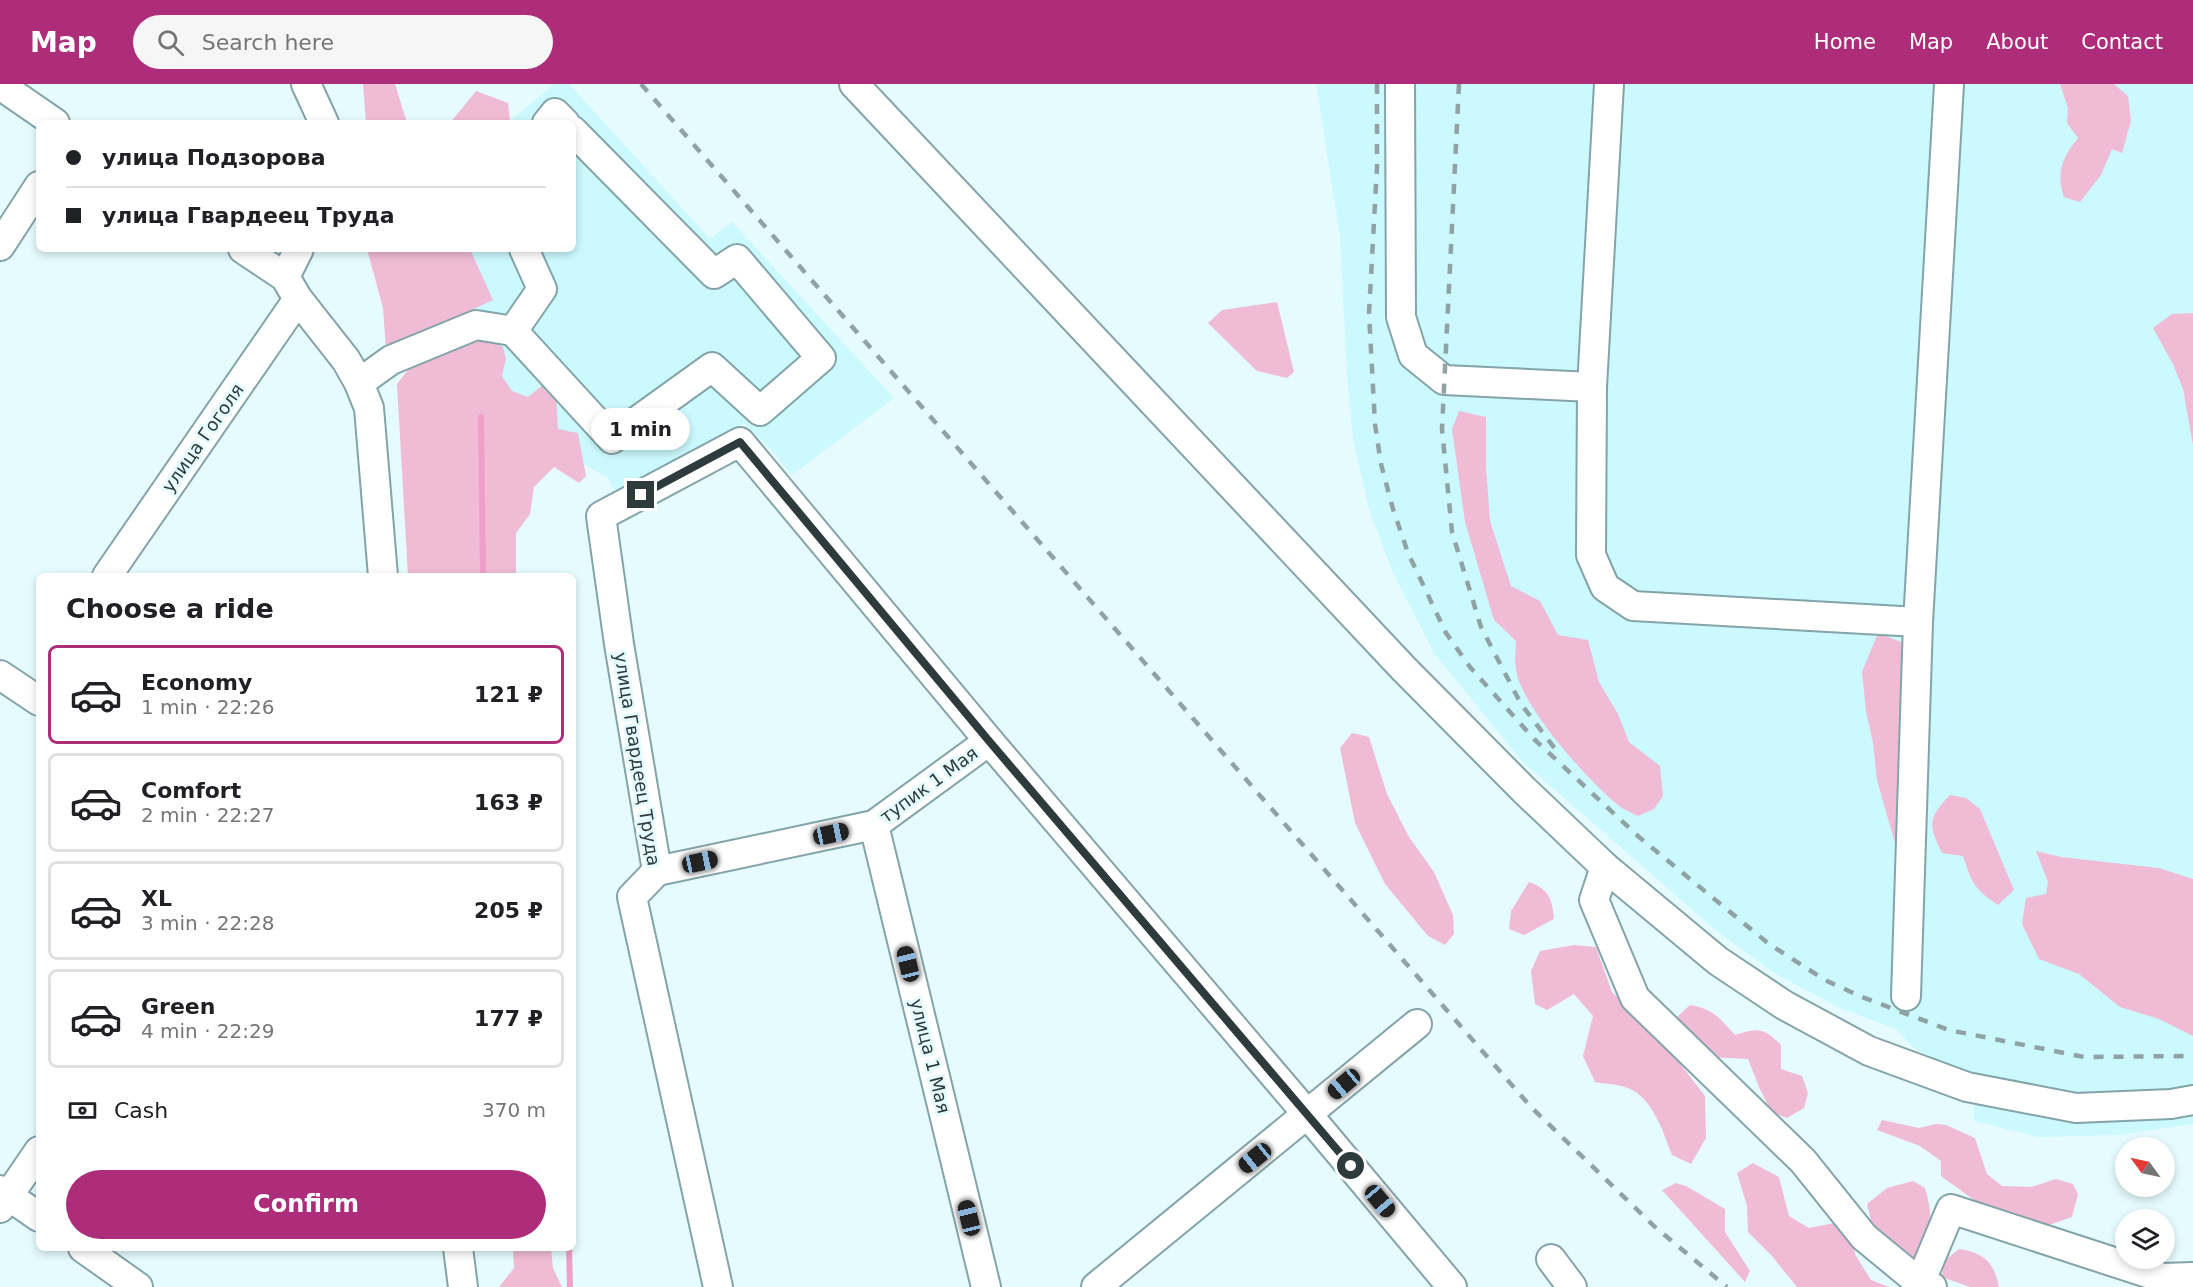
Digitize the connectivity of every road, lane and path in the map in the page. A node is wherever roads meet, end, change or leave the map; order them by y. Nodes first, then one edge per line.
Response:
1 (306, 84) edge
2 (854, 84) edge
3 (1400, 84) edge
4 (1609, 84) edge
5 (1949, 84) edge
6 (0, 86) edge
7 (51, 120) edge
8 (323, 120) edge
9 (549, 120) edge
10 (562, 120) edge
11 (576, 134) edge
12 (36, 191) edge
13 (0, 246) edge
14 (247, 252) edge
15 (298, 252) edge
16 (525, 252) edge
17 (292, 288) junction
18 (513, 331) junction
19 (359, 383) junction
20 (1592, 387) junction
21 (109, 573) edge
22 (383, 573) edge
23 (1918, 622) junction
24 (0, 675) edge
25 (34, 689) edge
26 (989, 741) junction
27 (874, 825) junction
28 (1605, 867) junction
29 (657, 871) junction
30 (1906, 996) dead end
31 (1417, 1024) dead end
32 (2193, 1100) edge
33 (1308, 1115) junction
34 (36, 1155) edge
35 (3, 1198) edge
36 (36, 1215) edge
37 (87, 1251) edge
38 (458, 1251) edge
39 (1551, 1259) dead end
40 (2193, 1277) edge
41 (1926, 1285) edge
42 (138, 1287) edge
43 (462, 1287) edge
44 (718, 1287) edge
45 (986, 1287) edge
46 (1096, 1287) edge
47 (1452, 1287) edge
48 (1572, 1287) edge

1 - 8 street
2 - 28 street
3 - 20 street
4 - 20 street
5 - 23 street
6 - 7 street
9 - 10 street
11 - 18 street
12 - 13 street
14 - 17 street
15 - 17 street, улица Гоголя
16 - 18 street
17 - 19 street
17 - 21 street, улица Гоголя
18 - 19 street
19 - 22 street
20 - 23 street
23 - 30 street
24 - 25 street
26 - 27 street, тупик 1 Мая
26 - 29 street, улица Гвардеец Труда
26 - 33 street
27 - 29 street, тупик 1 Мая
27 - 45 street, улица 1 Мая
28 - 32 street
28 - 41 street
29 - 44 street, улица Гвардеец Труда
31 - 33 street
33 - 46 street
33 - 47 street
34 - 35 street
35 - 36 street
37 - 42 street
38 - 43 street
39 - 48 street
40 - 41 street

